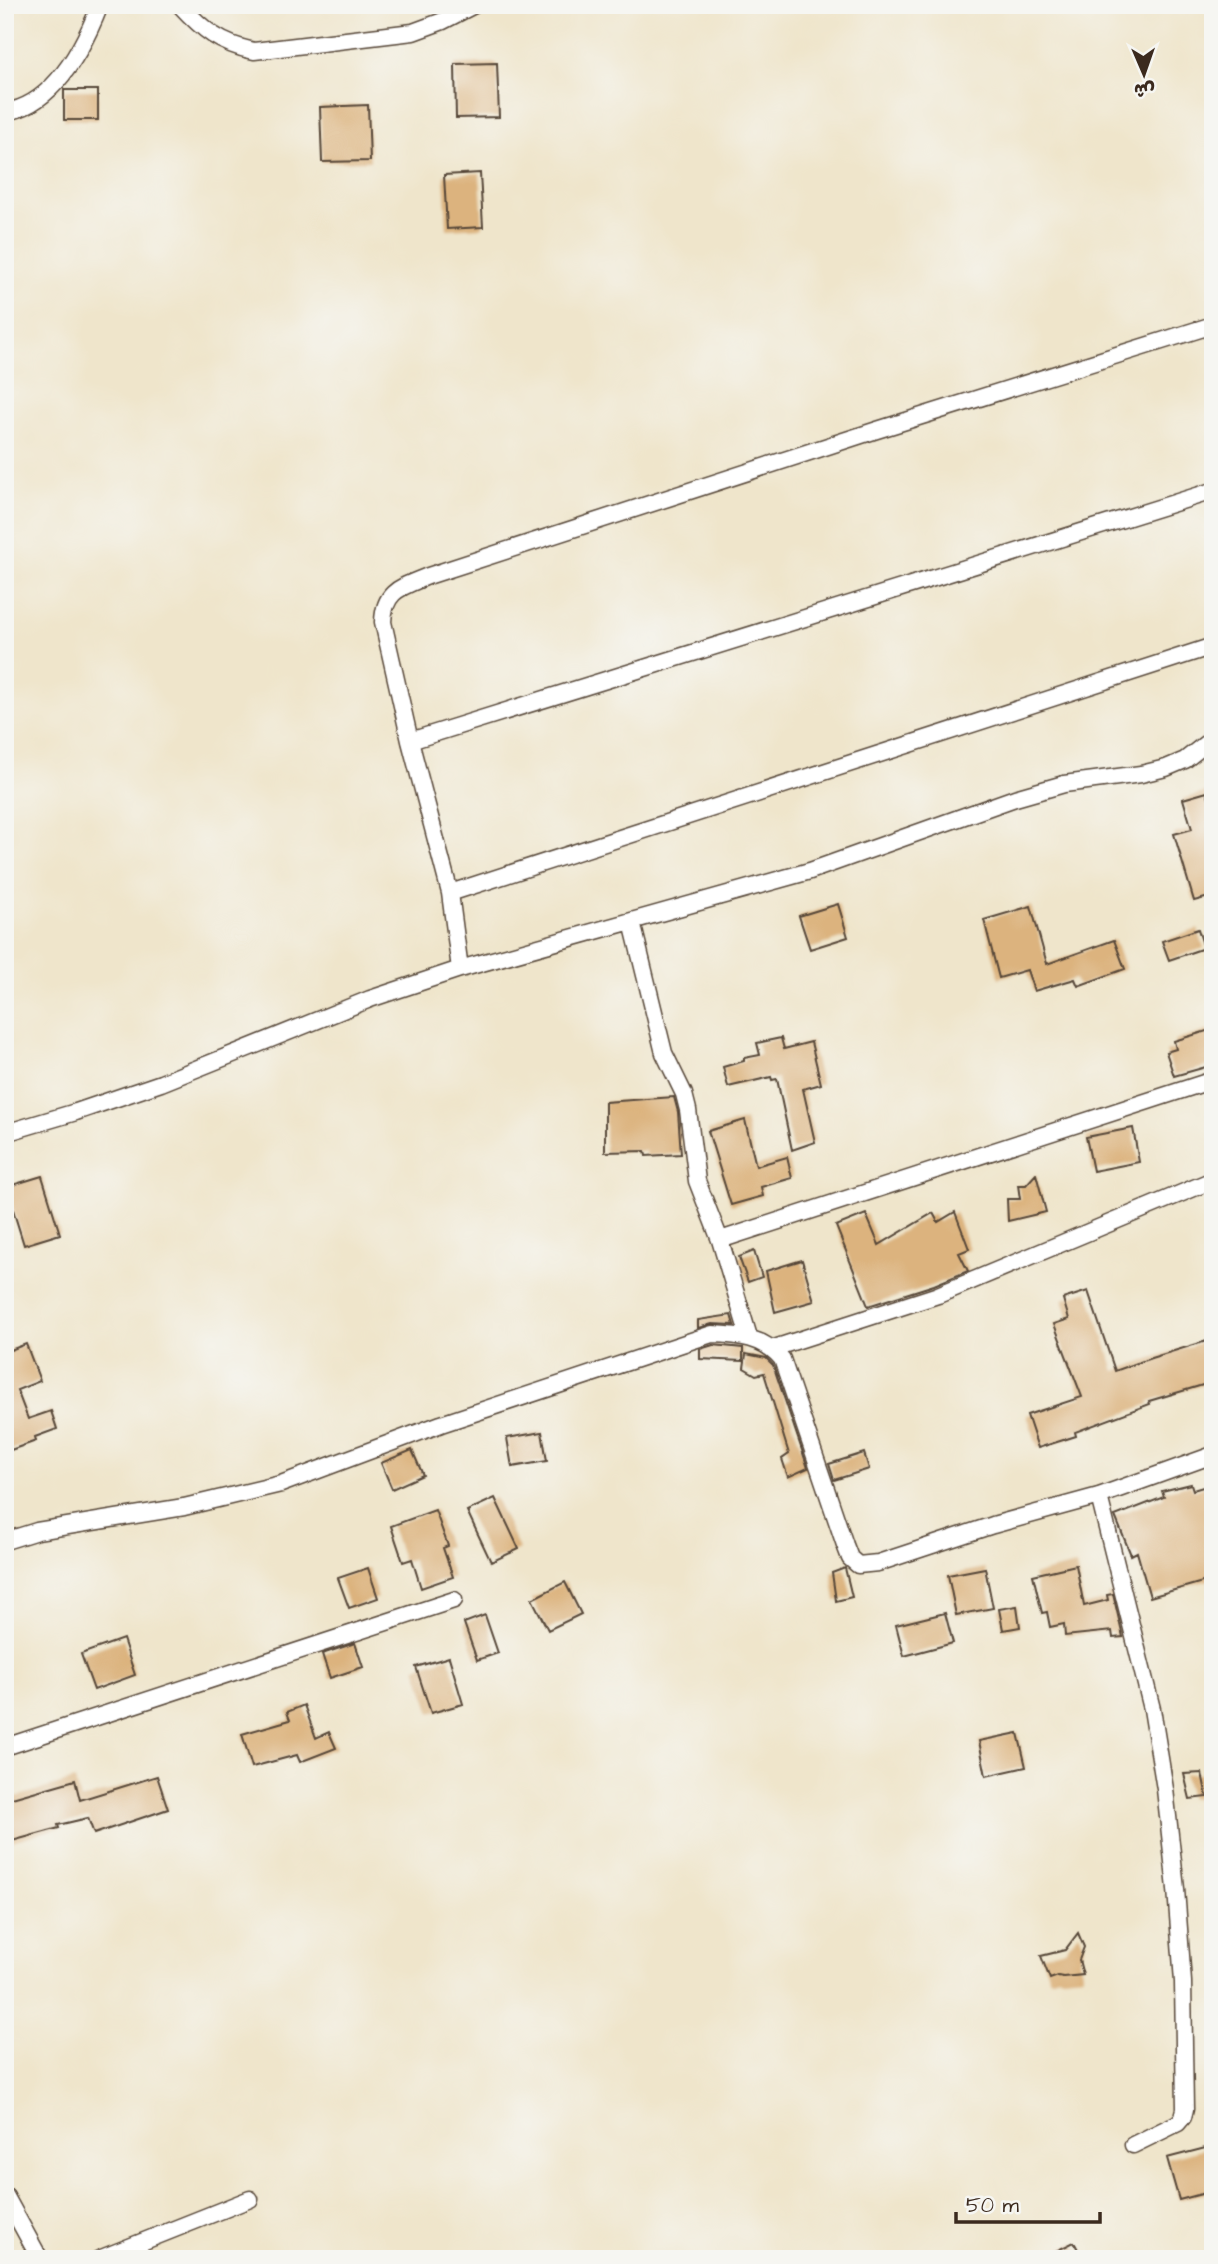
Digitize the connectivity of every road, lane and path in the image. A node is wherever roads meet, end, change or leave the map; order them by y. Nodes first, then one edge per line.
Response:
1 (100, 5) edge
2 (180, 5) edge
3 (474, 5) edge
4 (5, 112) edge
5 (1213, 325) edge
6 (1213, 491) edge
7 (1213, 646) edge
8 (1213, 738) edge
9 (410, 741) junction
10 (450, 893) junction
11 (632, 922) junction
12 (460, 969) junction
13 (1213, 1080) edge
14 (5, 1133) edge
15 (1213, 1180) edge
16 (720, 1240) junction
17 (749, 1337) junction
18 (774, 1348) junction
19 (1213, 1455) edge
20 (1099, 1496) junction
21 (5, 1541) edge
22 (454, 1600) dead end
23 (5, 1747) edge
24 (1133, 2145) dead end
25 (5, 2195) edge
26 (250, 2199) dead end
27 (40, 2259) edge
28 (99, 2259) edge

1 - 4 street
2 - 3 street
5 - 9 street
6 - 9 street
7 - 10 street
8 - 11 street
9 - 10 street
10 - 12 street
11 - 12 street
11 - 16 street
12 - 14 street
13 - 16 street
15 - 18 street
16 - 17 street
17 - 18 street
17 - 21 street
18 - 20 street
19 - 20 street
20 - 24 street
22 - 23 street
25 - 27 street
26 - 28 street

